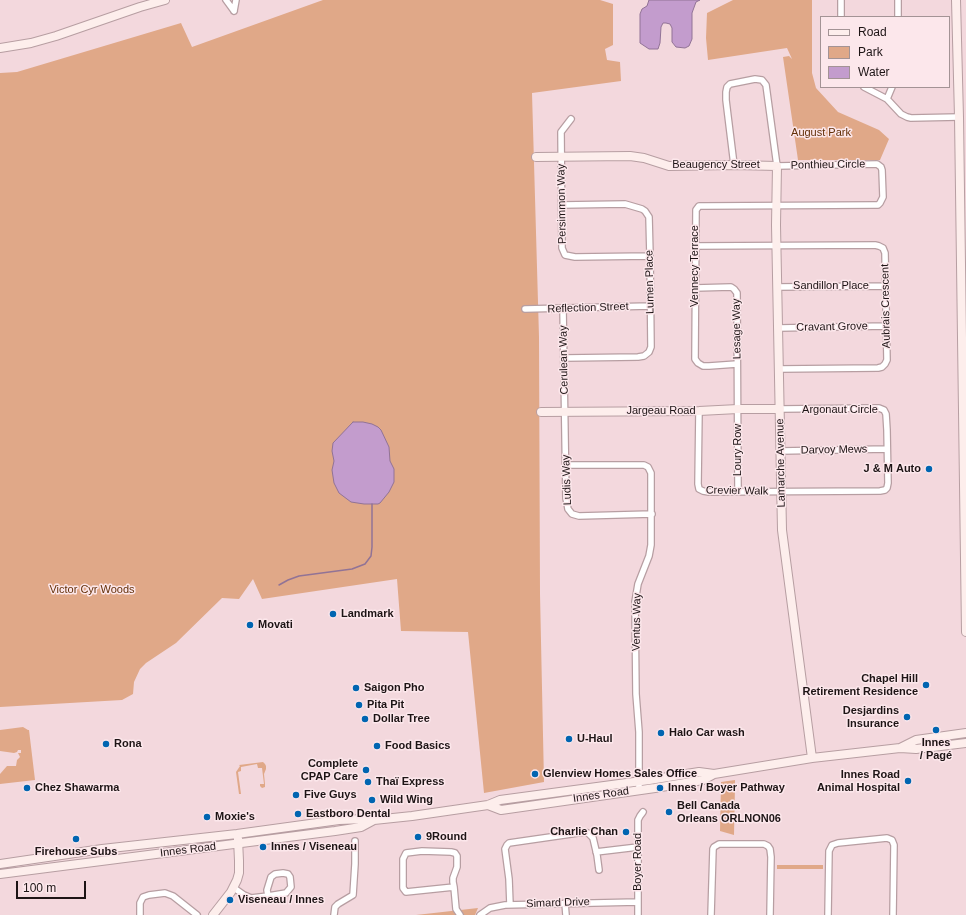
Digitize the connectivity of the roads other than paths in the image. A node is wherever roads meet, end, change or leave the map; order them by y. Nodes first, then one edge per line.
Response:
1 (165, 0) edge
2 (226, 0) edge
3 (236, 0) edge
4 (841, 0) edge
5 (898, 0) edge
6 (956, 0) edge
7 (841, 16) edge
8 (898, 16) edge
9 (0, 48) edge
10 (962, 58) edge
11 (866, 88) edge
12 (892, 88) edge
13 (887, 99) junction
14 (959, 117) junction
15 (571, 120) dead end
16 (536, 157) dead end
17 (561, 157) junction
18 (734, 165) junction
19 (777, 166) junction
20 (562, 205) junction
21 (776, 205) junction
22 (696, 246) junction
23 (777, 246) junction
24 (650, 256) junction
25 (885, 286) junction
26 (777, 287) junction
27 (695, 288) junction
28 (650, 306) junction
29 (563, 308) junction
30 (525, 309) dead end
31 (886, 326) junction
32 (779, 328) junction
33 (565, 358) junction
34 (737, 364) junction
35 (780, 369) junction
36 (738, 410) junction
37 (780, 410) junction
38 (699, 411) junction
39 (541, 412) dead end
40 (565, 412) junction
41 (965, 432) edge
42 (887, 449) junction
43 (781, 451) junction
44 (566, 465) junction
45 (781, 491) junction
46 (738, 492) junction
47 (652, 514) junction
48 (966, 632) edge
49 (966, 733) edge
50 (966, 742) edge
51 (900, 748) junction
52 (812, 758) junction
53 (714, 774) junction
54 (639, 781) junction
55 (639, 790) junction
56 (488, 805) junction
57 (643, 812) dead end
58 (374, 820) junction
59 (237, 834) junction
60 (355, 840) dead end
61 (238, 844) junction
62 (638, 847) junction
63 (596, 852) junction
64 (0, 864) edge
65 (599, 870) dead end
66 (0, 874) edge
67 (454, 887) junction
68 (234, 888) junction
69 (268, 896) junction
70 (638, 902) junction
71 (565, 903) junction
72 (510, 905) junction
73 (140, 915) edge
74 (197, 915) edge
75 (213, 915) edge
76 (334, 915) edge
77 (460, 915) edge
78 (480, 915) edge
79 (566, 915) edge
80 (638, 915) edge
81 (712, 915) edge
82 (770, 915) edge
83 (828, 915) edge
84 (893, 915) edge

1 - 9 main road
2 - 3 street
4 - 7 street
5 - 8 street
6 - 10 main road
10 - 14 main road
11 - 13 street
12 - 13 street
13 - 14 street
14 - 41 main road
15 - 17 street, Persimmon Way
16 - 17 main road, Beaugency Street
17 - 18 main road, Beaugency Street
17 - 20 street, Persimmon Way
18 - 19 main road, Beaugency Street
18 - 19 street
19 - 21 main road, Lamarche Avenue
19 - 21 street, Ponthieu Circle
20 - 24 street, Lumen Place
20 - 24 street, Persimmon Way
21 - 22 street, Vennecy Terrace
21 - 23 main road, Lamarche Avenue
22 - 23 street, Aubrais Crescent
22 - 27 street, Vennecy Terrace
23 - 25 street, Aubrais Crescent
23 - 26 main road, Lamarche Avenue
24 - 28 street, Lumen Place
25 - 26 street, Sandillon Place
25 - 31 street, Aubrais Crescent
26 - 32 main road, Lamarche Avenue
27 - 34 street, Lesage Way
27 - 34 street, Vennecy Terrace
28 - 29 street, Reflection Street
28 - 33 street, Lumen Place
29 - 30 street, Reflection Street
29 - 33 street, Cerulean Way
31 - 32 street, Cravant Grove
31 - 35 street, Aubrais Crescent
32 - 35 main road, Lamarche Avenue
33 - 40 street, Cerulean Way
34 - 36 street, Lesage Way
35 - 37 main road, Lamarche Avenue
36 - 37 main road, Jargeau Road
36 - 38 main road, Jargeau Road
36 - 46 street, Loury Row
37 - 42 street, Argonaut Circle
37 - 43 main road, Lamarche Avenue
38 - 40 main road, Jargeau Road
38 - 46 street, Crevier Walk
39 - 40 main road, Jargeau Road
40 - 44 street, Ludis Way
41 - 48 main road
42 - 43 street, Darvoy Mews
42 - 45 street, Argonaut Circle
43 - 45 main road, Lamarche Avenue
44 - 47 street, Ventus Way
44 - 47 street, Ludis Way
45 - 46 street, Crevier Walk
45 - 52 main road, Lamarche Avenue
47 - 54 street, Ventus Way
49 - 51 main road, Innes Road
50 - 51 main road, Innes Road
51 - 52 main road, Innes Road
52 - 53 main road, Innes Road
53 - 54 main road, Innes Road
53 - 55 main road, Innes Road
54 - 55 street, Ventus Way
54 - 56 main road, Innes Road
55 - 56 main road, Innes Road
56 - 58 main road, Innes Road
57 - 62 street, Boyer Road
58 - 59 main road, Innes Road
58 - 61 main road, Innes Road
59 - 61 main road
59 - 64 main road, Innes Road
60 - 76 street
61 - 66 main road, Innes Road
61 - 68 main road
62 - 63 street
62 - 70 street, Boyer Road
63 - 65 street
63 - 72 street
67 - 67 street
67 - 77 street
68 - 69 street
68 - 75 main road
69 - 69 street
70 - 71 street, Simard Drive
70 - 80 street, Boyer Road
71 - 72 street, Simard Drive
71 - 79 street
72 - 78 street, Simard Drive
73 - 74 street
81 - 82 street
83 - 84 street

